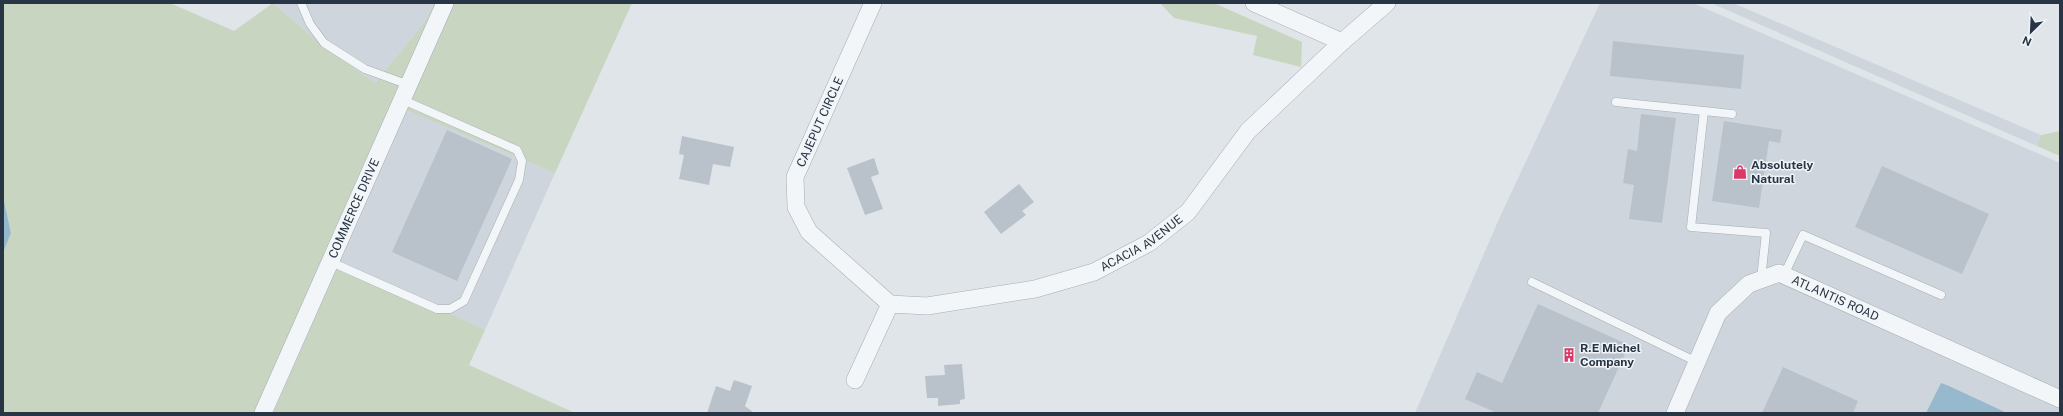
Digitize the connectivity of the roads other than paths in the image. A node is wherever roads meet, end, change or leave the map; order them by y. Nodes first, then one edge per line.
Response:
1 (300, 3) edge
2 (445, 3) edge
3 (873, 3) edge
4 (1254, 3) edge
5 (1387, 3) edge
6 (1342, 42) junction
7 (406, 92) junction
8 (1616, 102) dead end
9 (1704, 111) junction
10 (1732, 114) dead end
11 (331, 262) junction
12 (1784, 274) junction
13 (1761, 279) junction
14 (1532, 282) dead end
15 (1941, 295) dead end
16 (890, 304) junction
17 (1697, 362) junction
18 (856, 380) dead end
19 (2060, 399) edge
20 (263, 413) edge
21 (1676, 413) edge

1 - 7 lane
2 - 7 street, COMMERCE DRIVE
3 - 16 street, CAJEPUT CIRCLE
4 - 6 street
5 - 6 street, ACACIA AVENUE
6 - 16 street, ACACIA AVENUE
7 - 11 street, COMMERCE DRIVE
7 - 11 lane
8 - 9 lane
9 - 10 lane
9 - 13 lane
11 - 20 street, COMMERCE DRIVE
12 - 13 street, ATLANTIS ROAD
12 - 15 lane
12 - 19 street, ATLANTIS ROAD
13 - 17 street, ATLANTIS ROAD
14 - 17 lane
16 - 18 street
17 - 21 street, ATLANTIS ROAD

